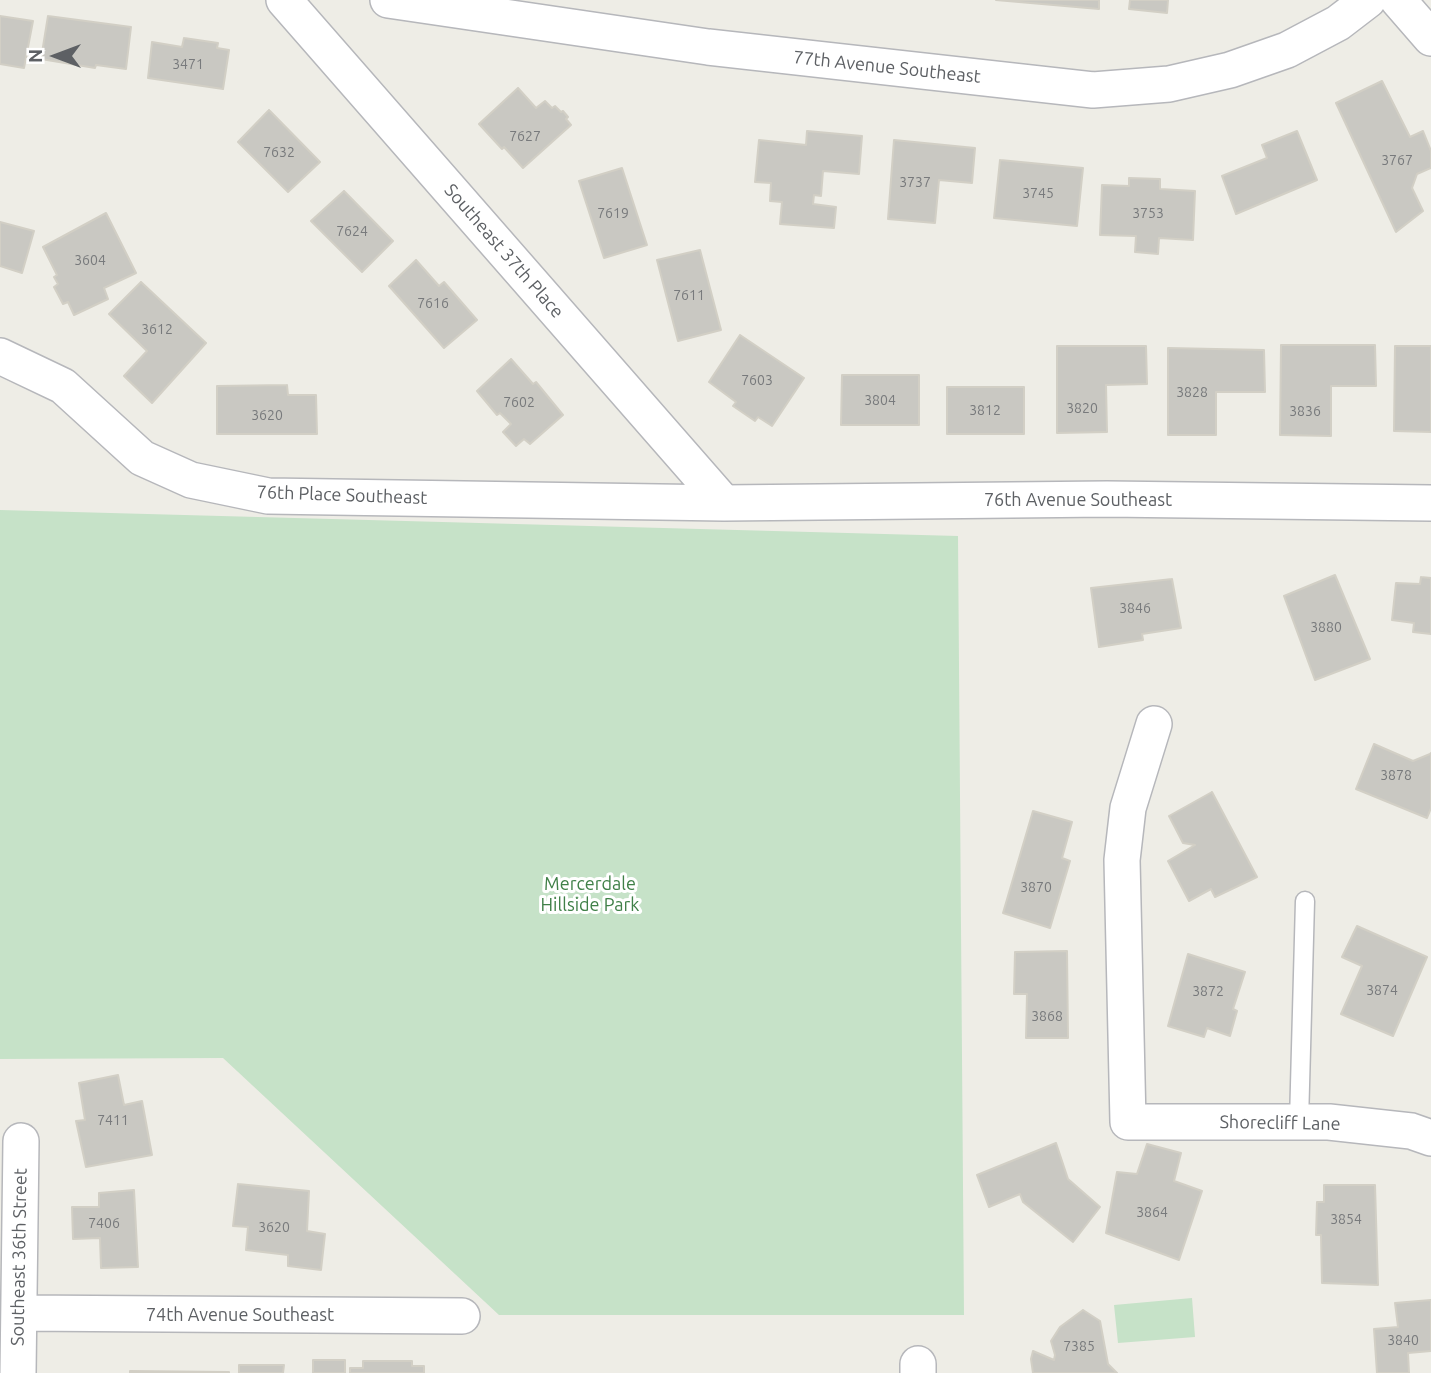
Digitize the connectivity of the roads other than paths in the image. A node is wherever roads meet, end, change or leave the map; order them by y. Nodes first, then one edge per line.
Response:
1 (284, 0) edge
2 (388, 0) edge
3 (1368, 0) edge
4 (1398, 0) edge
5 (1431, 38) edge
6 (0, 356) edge
7 (724, 503) junction
8 (1431, 503) edge
9 (1154, 724) dead end
10 (1305, 901) dead end
11 (1299, 1122) junction
12 (1431, 1138) edge
13 (21, 1142) dead end
14 (19, 1313) junction
15 (462, 1316) dead end
16 (18, 1373) edge

1 - 7 street, Southeast 37th Place
2 - 3 street, 77th Avenue Southeast
4 - 5 street
6 - 7 street, 76th Place Southeast
7 - 8 street, 76th Avenue Southeast
9 - 11 street, Shorecliff Lane
10 - 11 lane
11 - 12 street, Shorecliff Lane
13 - 14 street, Southeast 36th Street
14 - 15 street, 74th Avenue Southeast
14 - 16 street, Southeast 36th Street

